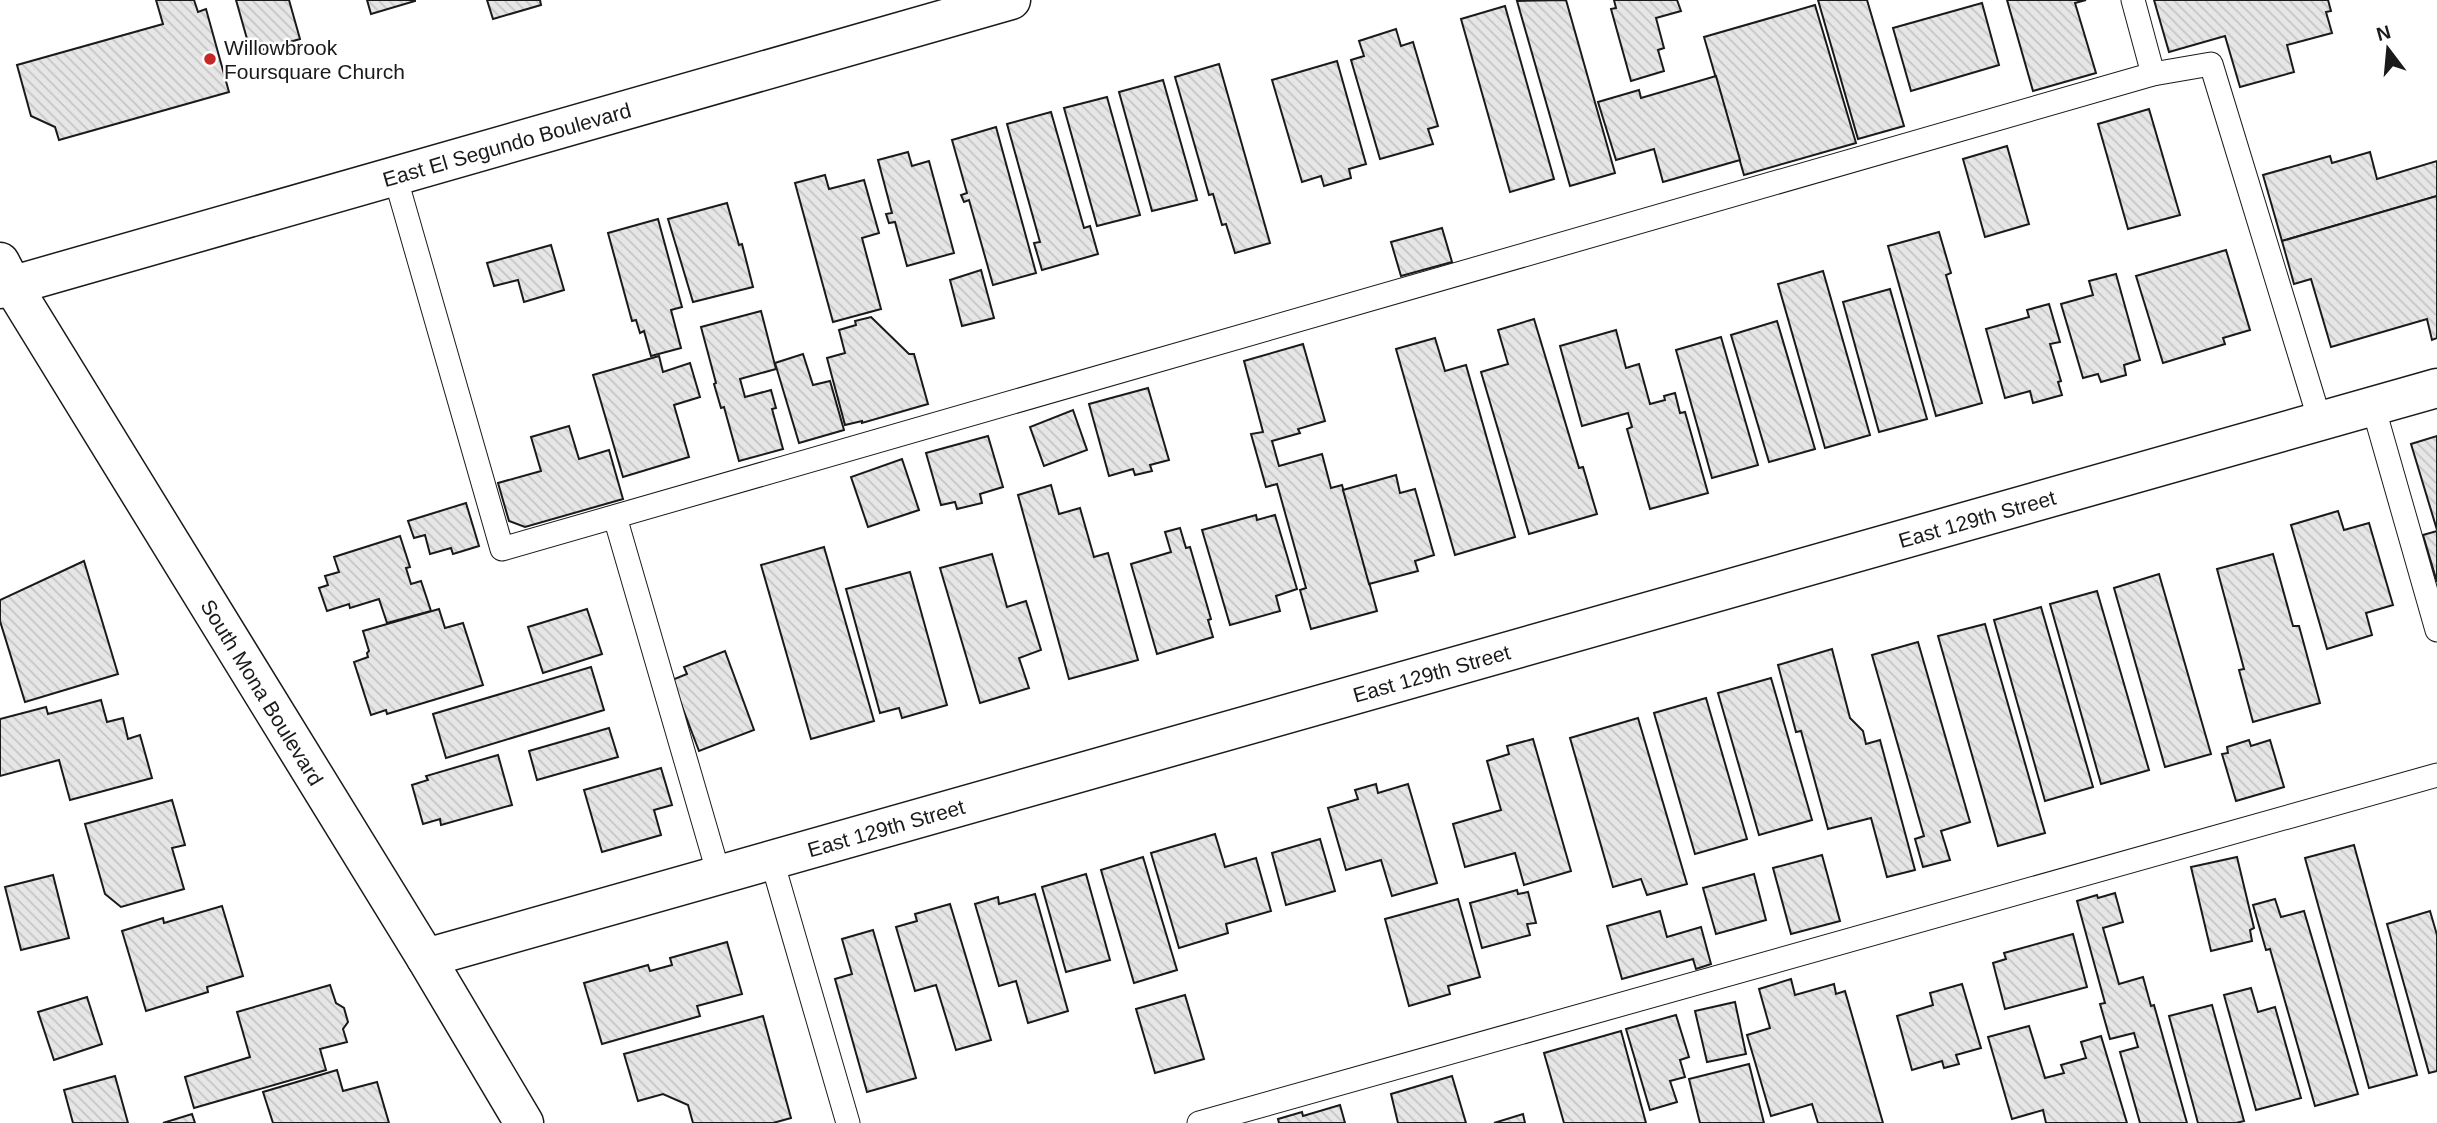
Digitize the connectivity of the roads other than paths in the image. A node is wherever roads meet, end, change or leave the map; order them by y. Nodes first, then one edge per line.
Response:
1 (1012, 0) edge
2 (2133, 0) edge
3 (2153, 74) junction
4 (395, 176) junction
5 (4, 279) edge
6 (2437, 388) edge
7 (2373, 406) junction
8 (2320, 421) junction
9 (615, 517) junction
10 (2437, 630) edge
11 (2437, 775) edge
12 (772, 860) junction
13 (719, 875) junction
14 (426, 958) junction
15 (524, 1123) edge
16 (848, 1123) edge
17 (1199, 1123) edge

1 - 4 street, East El Segundo Boulevard
2 - 3 lane
3 - 8 lane
3 - 9 lane
4 - 5 street, East El Segundo Boulevard
4 - 9 lane
5 - 14 street, South Mona Boulevard
6 - 7 street, East 129th Street
7 - 8 street, East 129th Street
7 - 10 lane
8 - 12 street, East 129th Street
9 - 13 lane
11 - 17 lane
12 - 13 street, East 129th Street
12 - 16 lane
13 - 14 street, East 129th Street
14 - 15 street, South Mona Boulevard

